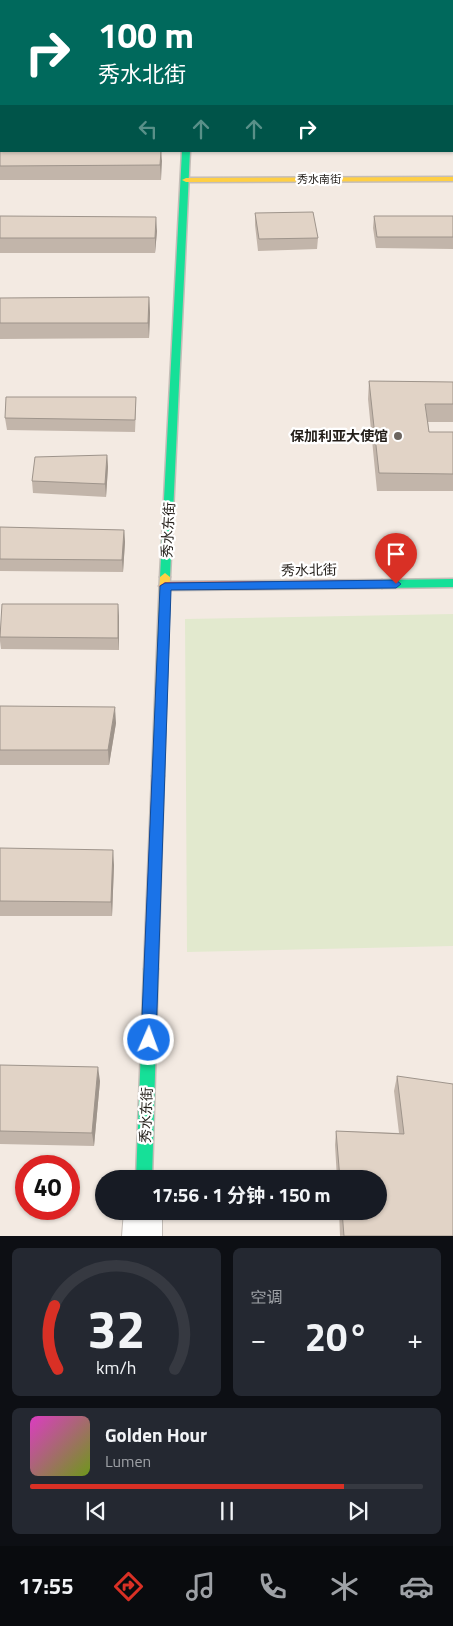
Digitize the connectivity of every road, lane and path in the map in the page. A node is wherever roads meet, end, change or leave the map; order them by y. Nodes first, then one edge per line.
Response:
1 (186, 152) edge
2 (453, 179) edge
3 (186, 180) junction
4 (453, 584) edge
5 (165, 586) junction
6 (144, 1170) edge
7 (143, 1220) edge
8 (142, 1236) edge

1 - 3 street, 秀水东街
2 - 3 street, 秀水南街
3 - 5 street, 秀水东街
4 - 5 street, 秀水北街
5 - 6 street, 秀水东街
7 - 8 street

